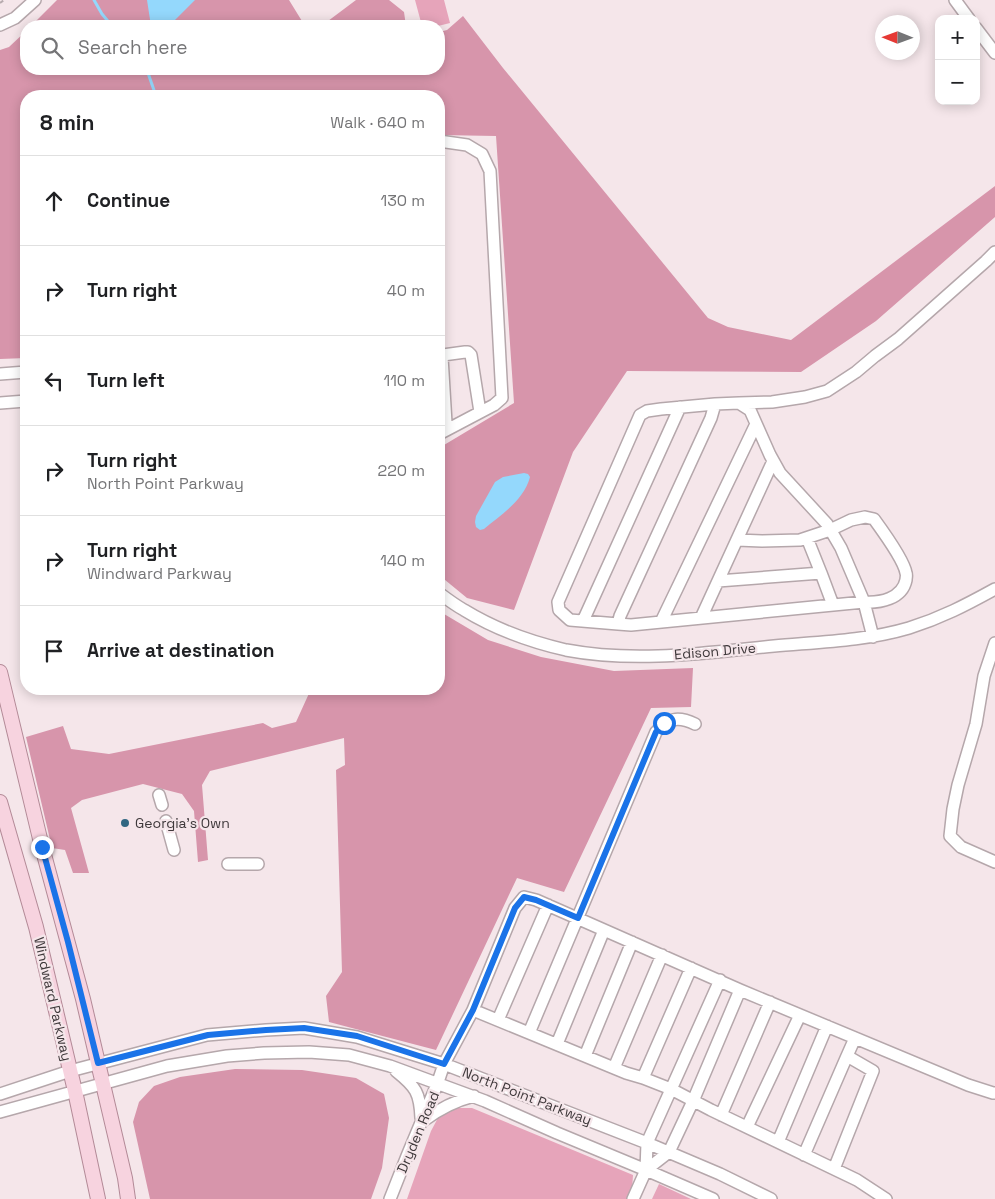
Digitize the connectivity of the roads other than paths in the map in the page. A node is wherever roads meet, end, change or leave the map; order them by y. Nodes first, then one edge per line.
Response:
1 (35, 0) edge
2 (955, 0) edge
3 (967, 15) edge
4 (0, 25) edge
5 (980, 33) edge
6 (995, 53) edge
7 (445, 142) edge
8 (995, 252) edge
9 (445, 355) edge
10 (20, 372) edge
11 (0, 374) edge
12 (20, 401) edge
13 (0, 402) edge
14 (739, 403) junction
15 (715, 404) junction
16 (680, 407) junction
17 (445, 408) edge
18 (480, 412) junction
19 (756, 424) junction
20 (445, 428) edge
21 (445, 430) edge
22 (773, 461) junction
23 (830, 530) junction
24 (807, 538) junction
25 (737, 540) junction
26 (821, 573) junction
27 (718, 581) junction
28 (995, 589) edge
29 (445, 597) edge
30 (864, 602) junction
31 (833, 605) junction
32 (701, 618) junction
33 (583, 621) junction
34 (661, 622) junction
35 (618, 624) junction
36 (872, 636) junction
37 (995, 642) edge
38 (0, 672) edge
39 (695, 724) dead end
40 (0, 802) edge
41 (166, 821) dead end
42 (174, 850) dead end
43 (995, 862) edge
44 (228, 864) dead end
45 (258, 864) dead end
46 (548, 905) junction
47 (578, 918) junction
48 (604, 930) junction
49 (632, 942) junction
50 (662, 955) junction
51 (691, 968) junction
52 (720, 980) junction
53 (740, 990) junction
54 (770, 1002) junction
55 (473, 1010) junction
56 (800, 1015) junction
57 (498, 1020) junction
58 (826, 1026) junction
59 (529, 1033) junction
60 (855, 1038) junction
61 (556, 1044) junction
62 (585, 1056) junction
63 (847, 1056) junction
64 (98, 1063) junction
65 (444, 1064) junction
66 (390, 1066) junction
67 (614, 1068) junction
68 (70, 1071) junction
69 (643, 1078) junction
70 (438, 1082) junction
71 (103, 1084) junction
72 (670, 1089) junction
73 (75, 1091) junction
74 (995, 1093) edge
75 (0, 1094) edge
76 (474, 1096) junction
77 (693, 1101) junction
78 (0, 1112) edge
79 (721, 1115) junction
80 (421, 1122) junction
81 (747, 1128) junction
82 (778, 1142) junction
83 (647, 1143) junction
84 (669, 1152) junction
85 (804, 1155) junction
86 (834, 1169) junction
87 (646, 1170) junction
88 (98, 1199) edge
89 (128, 1199) edge
90 (390, 1199) edge
91 (633, 1199) edge
92 (712, 1199) edge
93 (771, 1199) edge
94 (886, 1199) edge

1 - 4 street
2 - 3 street
5 - 6 street
7 - 18 street
8 - 14 street
9 - 18 street
10 - 11 street
12 - 13 street
14 - 15 street
14 - 19 street
15 - 16 street
15 - 35 street
16 - 33 street
16 - 33 street
17 - 20 street
18 - 21 street
19 - 22 street
19 - 34 street
22 - 23 street
22 - 25 street
23 - 24 street
23 - 30 street
23 - 30 street
24 - 25 street
24 - 26 street
25 - 27 street
26 - 27 street
26 - 31 street
27 - 32 street
28 - 36 street, Edison Drive
29 - 36 street, Edison Drive
30 - 31 street
30 - 36 street
31 - 32 street
32 - 34 street
33 - 35 street
34 - 35 street
37 - 43 street
38 - 64 main road, Windward Parkway
39 - 47 street
40 - 68 main road, Windward Parkway
41 - 42 street
44 - 45 street
46 - 47 street
46 - 55 street, Dryden Road
46 - 57 street
47 - 48 street
47 - 59 street
48 - 49 street
48 - 61 street
49 - 50 street
49 - 62 street
50 - 51 street
50 - 67 street
51 - 52 street
51 - 69 street
52 - 53 street
52 - 72 street
53 - 54 street
53 - 77 street
54 - 56 street
54 - 79 street
55 - 57 street
55 - 65 street, Dryden Road
56 - 58 street
56 - 81 street
57 - 59 street
58 - 60 street
58 - 82 street
59 - 61 street
60 - 63 street
60 - 74 street
61 - 62 street
62 - 67 street
63 - 85 street
63 - 86 street
64 - 65 street, North Point Parkway
64 - 68 street, North Point Parkway
64 - 71 main road, Windward Parkway
65 - 70 street, Dryden Road
65 - 83 street, North Point Parkway
66 - 70 street, North Point Parkway
66 - 71 street, North Point Parkway
66 - 80 street
67 - 69 street
68 - 73 main road, Windward Parkway
68 - 75 street, North Point Parkway
69 - 72 street
70 - 76 street, North Point Parkway
70 - 80 street, Dryden Road
71 - 73 street, North Point Parkway
71 - 89 main road, Windward Parkway
72 - 77 street
72 - 83 street
73 - 78 street, North Point Parkway
73 - 88 main road, Windward Parkway
76 - 80 street
76 - 87 street, North Point Parkway
77 - 79 street
77 - 84 street
79 - 81 street
80 - 90 street, Dryden Road
81 - 82 street
82 - 85 street
83 - 84 street, North Point Parkway
83 - 87 street
84 - 87 street
84 - 93 street, North Point Parkway
85 - 86 street
86 - 94 street
87 - 91 street
87 - 92 street, North Point Parkway

